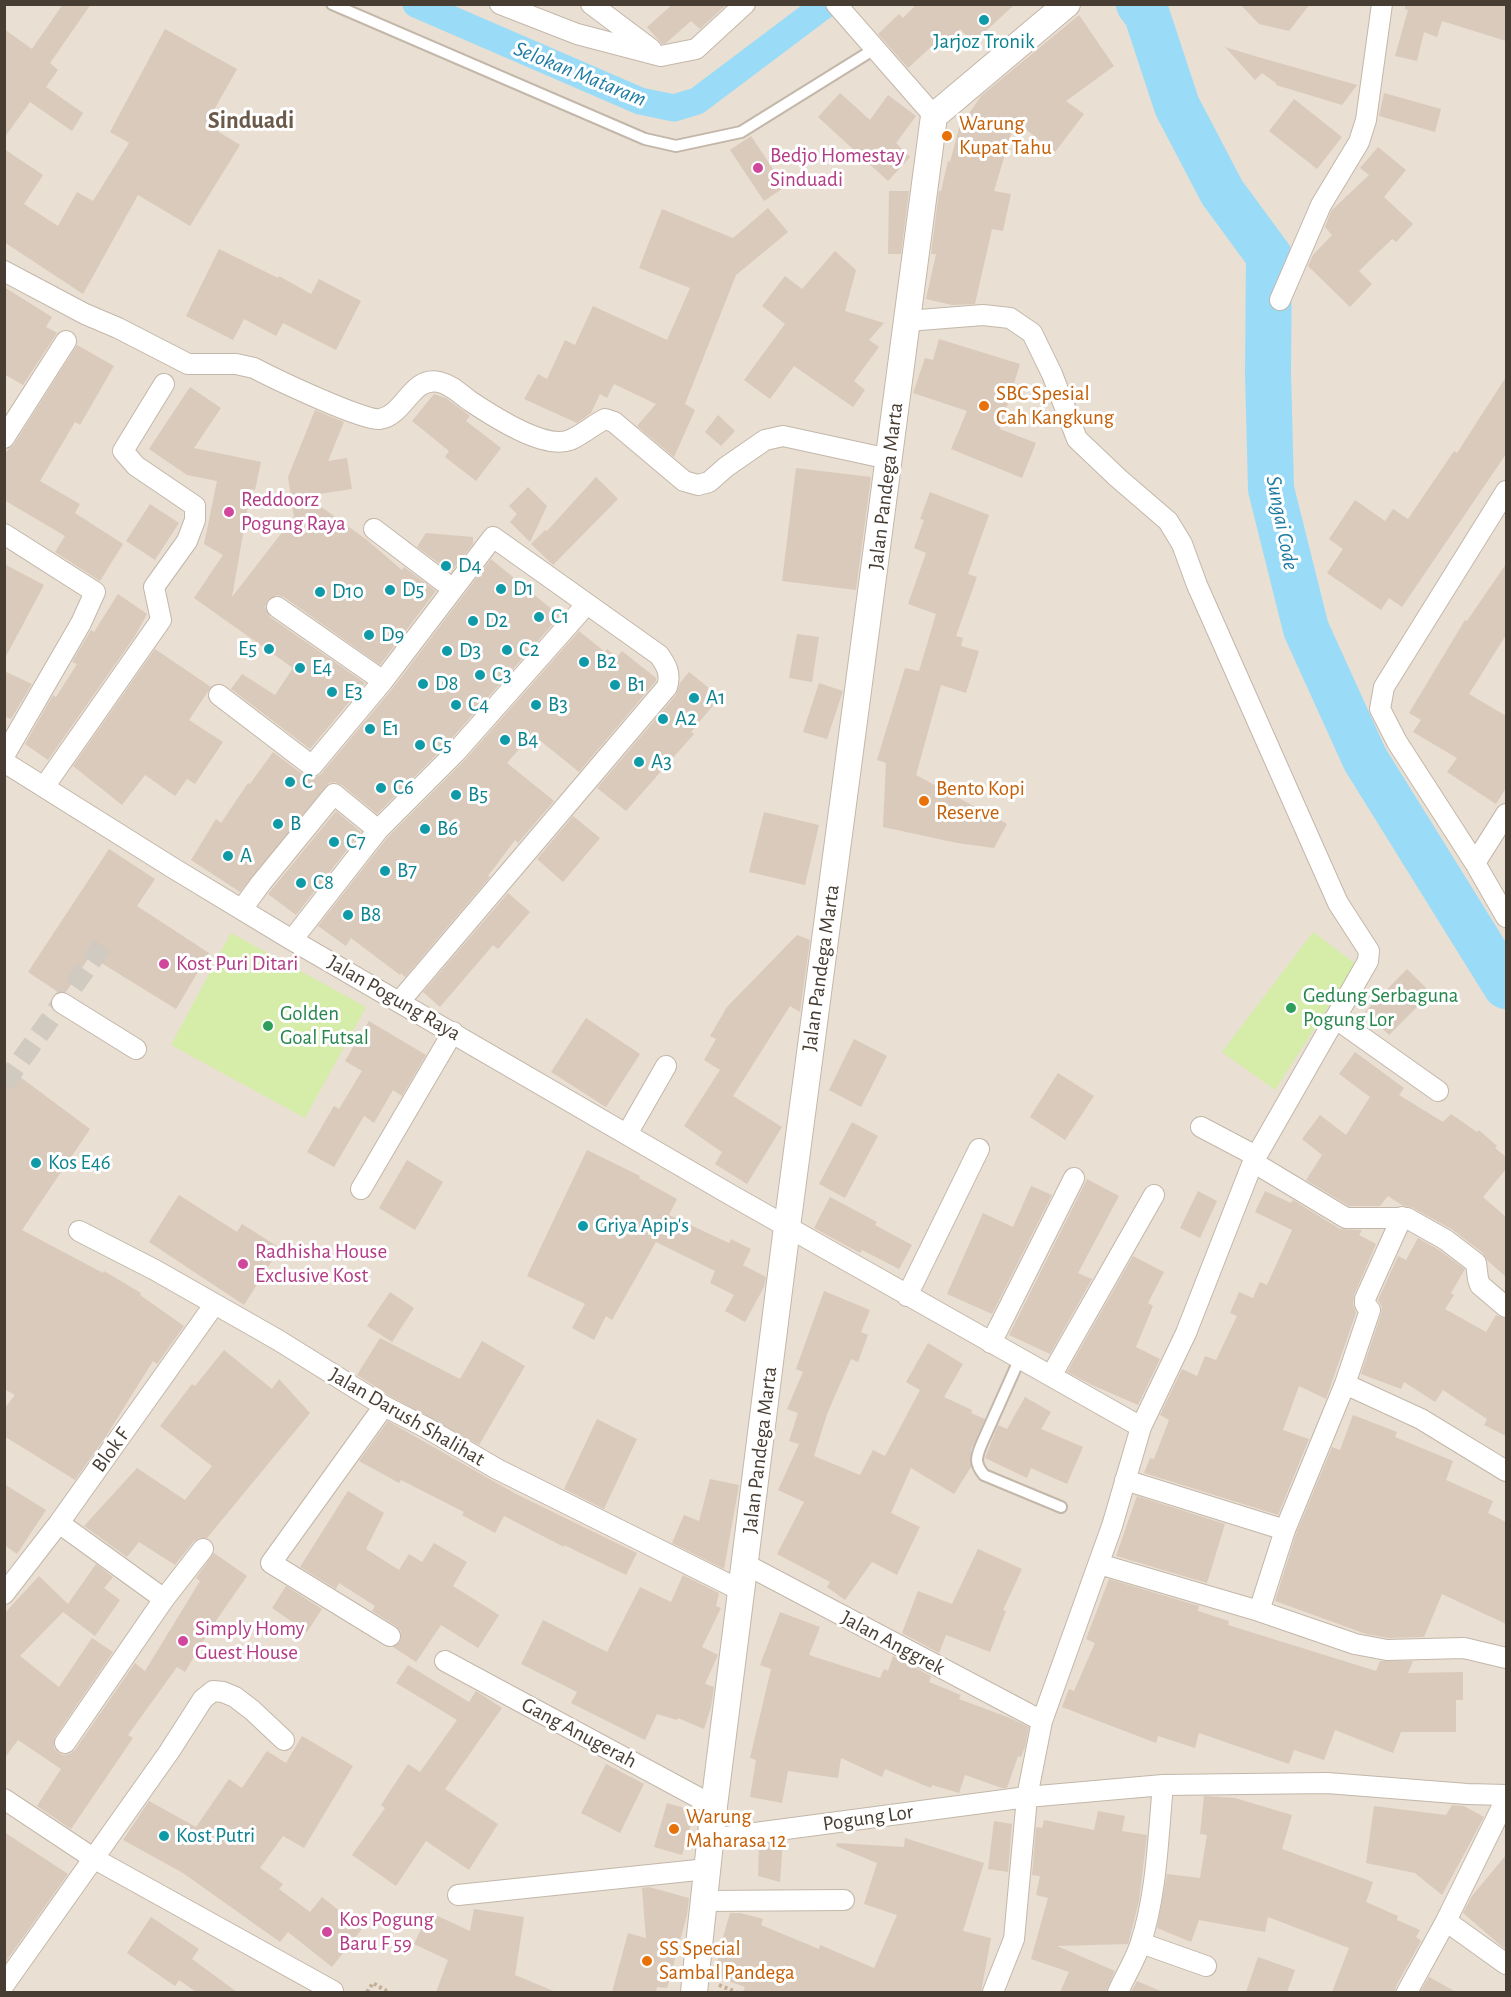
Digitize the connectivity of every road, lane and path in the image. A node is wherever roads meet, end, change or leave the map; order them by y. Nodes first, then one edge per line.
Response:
1 (332, 4) edge
2 (500, 4) edge
3 (591, 4) edge
4 (745, 4) edge
5 (836, 4) edge
6 (1067, 4) edge
7 (1382, 4) edge
8 (871, 43) junction
9 (660, 56) junction
10 (934, 116) junction
11 (4, 271) edge
12 (1280, 300) dead end
13 (907, 321) junction
14 (66, 341) dead end
15 (164, 384) dead end
16 (4, 438) edge
17 (889, 459) junction
18 (1506, 491) edge
19 (374, 529) dead end
20 (4, 534) edge
21 (453, 589) junction
22 (586, 605) junction
23 (277, 607) dead end
24 (383, 681) junction
25 (219, 695) dead end
26 (4, 756) edge
27 (4, 762) edge
28 (44, 787) junction
29 (1506, 814) edge
30 (378, 830) junction
31 (1475, 863) junction
32 (242, 909) junction
33 (1506, 917) edge
34 (292, 940) junction
35 (400, 1001) junction
36 (62, 1003) dead end
37 (1335, 1018) junction
38 (453, 1032) junction
39 (136, 1049) dead end
40 (666, 1066) dead end
41 (1438, 1091) dead end
42 (1201, 1127) dead end
43 (627, 1134) junction
44 (980, 1149) dead end
45 (1254, 1159) junction
46 (1074, 1178) dead end
47 (361, 1189) dead end
48 (1154, 1196) dead end
49 (1402, 1217) junction
50 (787, 1227) junction
51 (79, 1231) dead end
52 (907, 1296) junction
53 (214, 1305) junction
54 (1506, 1307) edge
55 (991, 1342) junction
56 (1020, 1358) junction
57 (1051, 1376) junction
58 (1345, 1384) junction
59 (384, 1406) junction
60 (1141, 1428) junction
61 (1506, 1471) edge
62 (1125, 1480) junction
63 (1061, 1507) dead end
64 (59, 1523) junction
65 (1285, 1530) junction
66 (203, 1548) dead end
67 (745, 1564) junction
68 (1099, 1564) junction
69 (13, 1567) edge
70 (742, 1591) junction
71 (4, 1594) edge
72 (164, 1599) junction
73 (1259, 1611) junction
74 (390, 1636) dead end
75 (1506, 1658) edge
76 (445, 1661) dead end
77 (1042, 1721) junction
78 (284, 1740) dead end
79 (65, 1743) dead end
80 (1163, 1785) junction
81 (1027, 1797) junction
82 (1506, 1797) edge
83 (4, 1799) edge
84 (714, 1806) junction
85 (710, 1839) junction
86 (93, 1858) junction
87 (707, 1869) junction
88 (458, 1894) dead end
89 (843, 1900) dead end
90 (704, 1901) junction
91 (1446, 1922) junction
92 (1141, 1943) junction
93 (1506, 1964) edge
94 (1206, 1966) dead end
95 (4, 1985) edge
96 (1000, 1990) edge
97 (332, 1992) edge
98 (367, 1992) edge
99 (388, 1992) edge
100 (694, 1992) edge
101 (1118, 1992) edge
102 (1407, 1992) edge

1 - 8 lane
2 - 9 street
3 - 9 street
4 - 9 street
5 - 8 street
6 - 10 street
7 - 12 street
8 - 10 street
10 - 13 street, Jalan Pandega Marta
11 - 17 street
13 - 17 street, Jalan Pandega Marta
13 - 37 street
14 - 16 street
15 - 28 street
17 - 50 street, Jalan Pandega Marta
18 - 31 street
19 - 21 street
20 - 26 street
21 - 22 street
21 - 24 street
22 - 30 street
22 - 35 street
23 - 24 street
24 - 25 street
27 - 28 street, Jalan Pogung Raya
28 - 32 street, Jalan Pogung Raya
29 - 31 street
30 - 32 street
30 - 34 street
31 - 33 street
32 - 34 street, Jalan Pogung Raya
34 - 35 street, Jalan Pogung Raya
35 - 38 street, Jalan Pogung Raya
36 - 39 street
37 - 41 street
37 - 45 street
38 - 43 street, Jalan Pogung Raya
38 - 47 street
40 - 43 street
42 - 45 street
43 - 50 street, Jalan Pogung Raya
44 - 52 street
45 - 49 street
45 - 60 street
46 - 55 street
48 - 57 street
49 - 54 street
49 - 58 street
50 - 52 street, Jalan Pogung Raya
50 - 67 street, Jalan Pandega Marta
51 - 53 street, Jalan Darush Shalihat
52 - 55 street, Jalan Pogung Raya
53 - 59 street, Jalan Darush Shalihat
53 - 64 street, Blok F
55 - 56 street, Jalan Pogung Raya
56 - 57 street, Jalan Pogung Raya
56 - 63 lane
57 - 60 street, Jalan Pogung Raya
58 - 61 street
58 - 65 street
59 - 70 street, Jalan Darush Shalihat
59 - 74 street
60 - 62 street
62 - 65 street
62 - 68 street
64 - 69 street, Blok F
64 - 72 street
65 - 73 street
66 - 72 street
67 - 70 street, Jalan Pandega Marta
67 - 77 street, Jalan Anggrek
68 - 73 street
68 - 77 street
69 - 71 street, Blok F
70 - 84 street, Jalan Pandega Marta
72 - 79 street
73 - 75 street
76 - 84 street, Gang Anugerah
77 - 81 street
78 - 86 street
80 - 81 street, Pogung Lor
80 - 82 street, Pogung Lor
80 - 92 street
81 - 85 street, Pogung Lor
81 - 96 street
82 - 91 street
83 - 86 street
84 - 85 street, Jalan Pandega Marta
85 - 87 street, Jalan Pandega Marta
86 - 95 street
86 - 97 street
87 - 88 street
87 - 90 street, Jalan Pandega Marta
89 - 90 street
90 - 100 street, Jalan Pandega Marta
91 - 93 street
91 - 102 street
92 - 94 street
92 - 101 street
98 - 99 path

